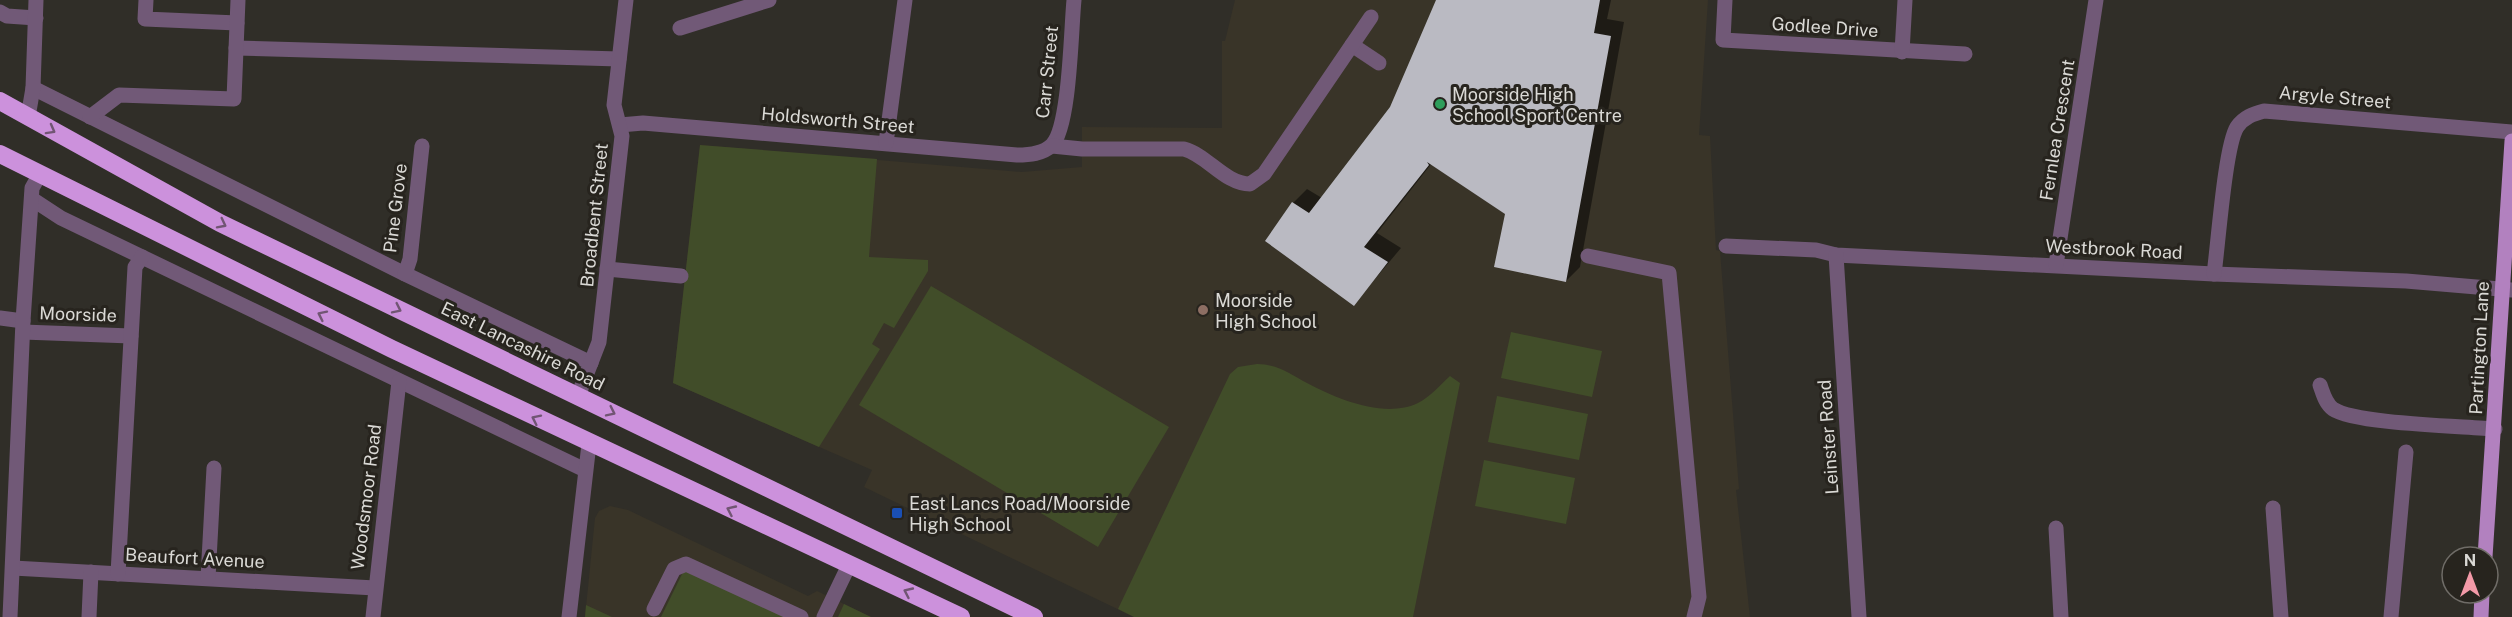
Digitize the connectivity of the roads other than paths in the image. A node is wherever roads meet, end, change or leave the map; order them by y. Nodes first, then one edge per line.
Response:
1 (36, 0) edge
2 (146, 0) edge
3 (238, 0) edge
4 (626, 0) edge
5 (769, 0) edge
6 (905, 0) edge
7 (1074, 0) edge
8 (1725, 0) edge
9 (1905, 0) edge
10 (2096, 0) edge
11 (0, 12) edge
12 (1371, 17) dead end
13 (36, 18) junction
14 (237, 22) junction
15 (680, 28) dead end
16 (1352, 45) junction
17 (236, 48) junction
18 (1902, 52) junction
19 (1965, 54) dead end
20 (620, 59) junction
21 (1379, 63) dead end
22 (33, 88) junction
23 (0, 101) edge
24 (28, 117) junction
25 (90, 117) junction
26 (620, 125) junction
27 (2512, 132) edge
28 (2512, 141) edge
29 (886, 143) junction
30 (422, 146) dead end
31 (1052, 146) junction
32 (0, 154) edge
33 (40, 174) junction
34 (32, 199) junction
35 (1726, 246) dead end
36 (1836, 255) junction
37 (1588, 256) dead end
38 (142, 257) junction
39 (2056, 265) junction
40 (607, 268) junction
41 (405, 274) junction
42 (2214, 274) junction
43 (681, 276) dead end
44 (2506, 290) edge
45 (0, 318) edge
46 (23, 327) junction
47 (131, 336) junction
48 (591, 363) junction
49 (399, 381) junction
50 (2320, 385) dead end
51 (579, 396) junction
52 (2495, 429) junction
53 (589, 444) junction
54 (2406, 452) dead end
55 (214, 468) dead end
56 (585, 470) junction
57 (2273, 508) dead end
58 (2056, 528) dead end
59 (2486, 545) edge
60 (849, 565) junction
61 (13, 568) junction
62 (92, 572) junction
63 (118, 574) junction
64 (208, 578) junction
65 (375, 588) junction
66 (654, 609) dead end
67 (10, 617) edge
68 (89, 617) edge
69 (373, 617) edge
70 (569, 617) edge
71 (801, 617) edge
72 (824, 617) edge
73 (961, 617) edge
74 (1034, 617) edge
75 (1694, 617) edge
76 (1858, 617) edge
77 (2061, 617) edge
78 (2281, 617) edge
79 (2391, 617) edge

1 - 13 street
2 - 14 street
3 - 14 street
4 - 20 street, Broadbent Street
5 - 15 street
6 - 29 street
7 - 31 street, Carr Street
8 - 18 street, Godlee Drive
9 - 18 street
10 - 39 street, Fernlea Crescent
11 - 13 street
12 - 16 street
13 - 22 street
14 - 17 street
16 - 21 street
16 - 31 street
17 - 20 street
17 - 25 street
18 - 19 street, Godlee Drive
20 - 26 street, Broadbent Street
22 - 24 street
22 - 25 street
23 - 24 highway, East Lancashire Road
24 -> 51 highway, East Lancashire Road
25 - 41 street
26 - 29 street, Holdsworth Street
26 - 40 street, Broadbent Street
27 - 42 street, Argyle Street
28 - 44 main road, Partington Lane
29 - 31 street, Holdsworth Street
30 - 41 street, Pine Grove
32 - 33 highway
33 - 34 street
53 -> 33 highway
34 - 38 street
34 - 46 street
35 - 36 street, Westbrook Road
36 - 39 street, Westbrook Road
36 - 76 street, Leinster Road
37 - 75 street
38 - 47 street
38 - 49 street
39 - 42 street, Westbrook Road
40 - 43 street
40 - 48 street, Broadbent Street
41 - 48 street
42 - 44 street, Westbrook Road
44 - 52 main road, Partington Lane
45 - 46 street, Moorside
46 - 47 street, Moorside
46 - 61 street
47 - 63 street
48 - 51 street, Broadbent Street
49 - 56 street
49 - 65 street, Woodsmoor Road
50 - 52 street
51 -> 74 highway, East Lancashire Road
52 - 59 main road, Partington Lane
53 - 56 street
60 -> 53 highway
54 - 79 street
55 - 64 street
56 - 70 street
57 - 78 street
58 - 77 street
60 - 72 street
73 -> 60 highway
61 - 62 street, Beaufort Avenue
61 - 67 street
62 - 63 street, Beaufort Avenue
62 - 68 street
63 - 64 street, Beaufort Avenue
64 - 65 street, Beaufort Avenue
65 - 69 street, Woodsmoor Road
66 - 71 street

